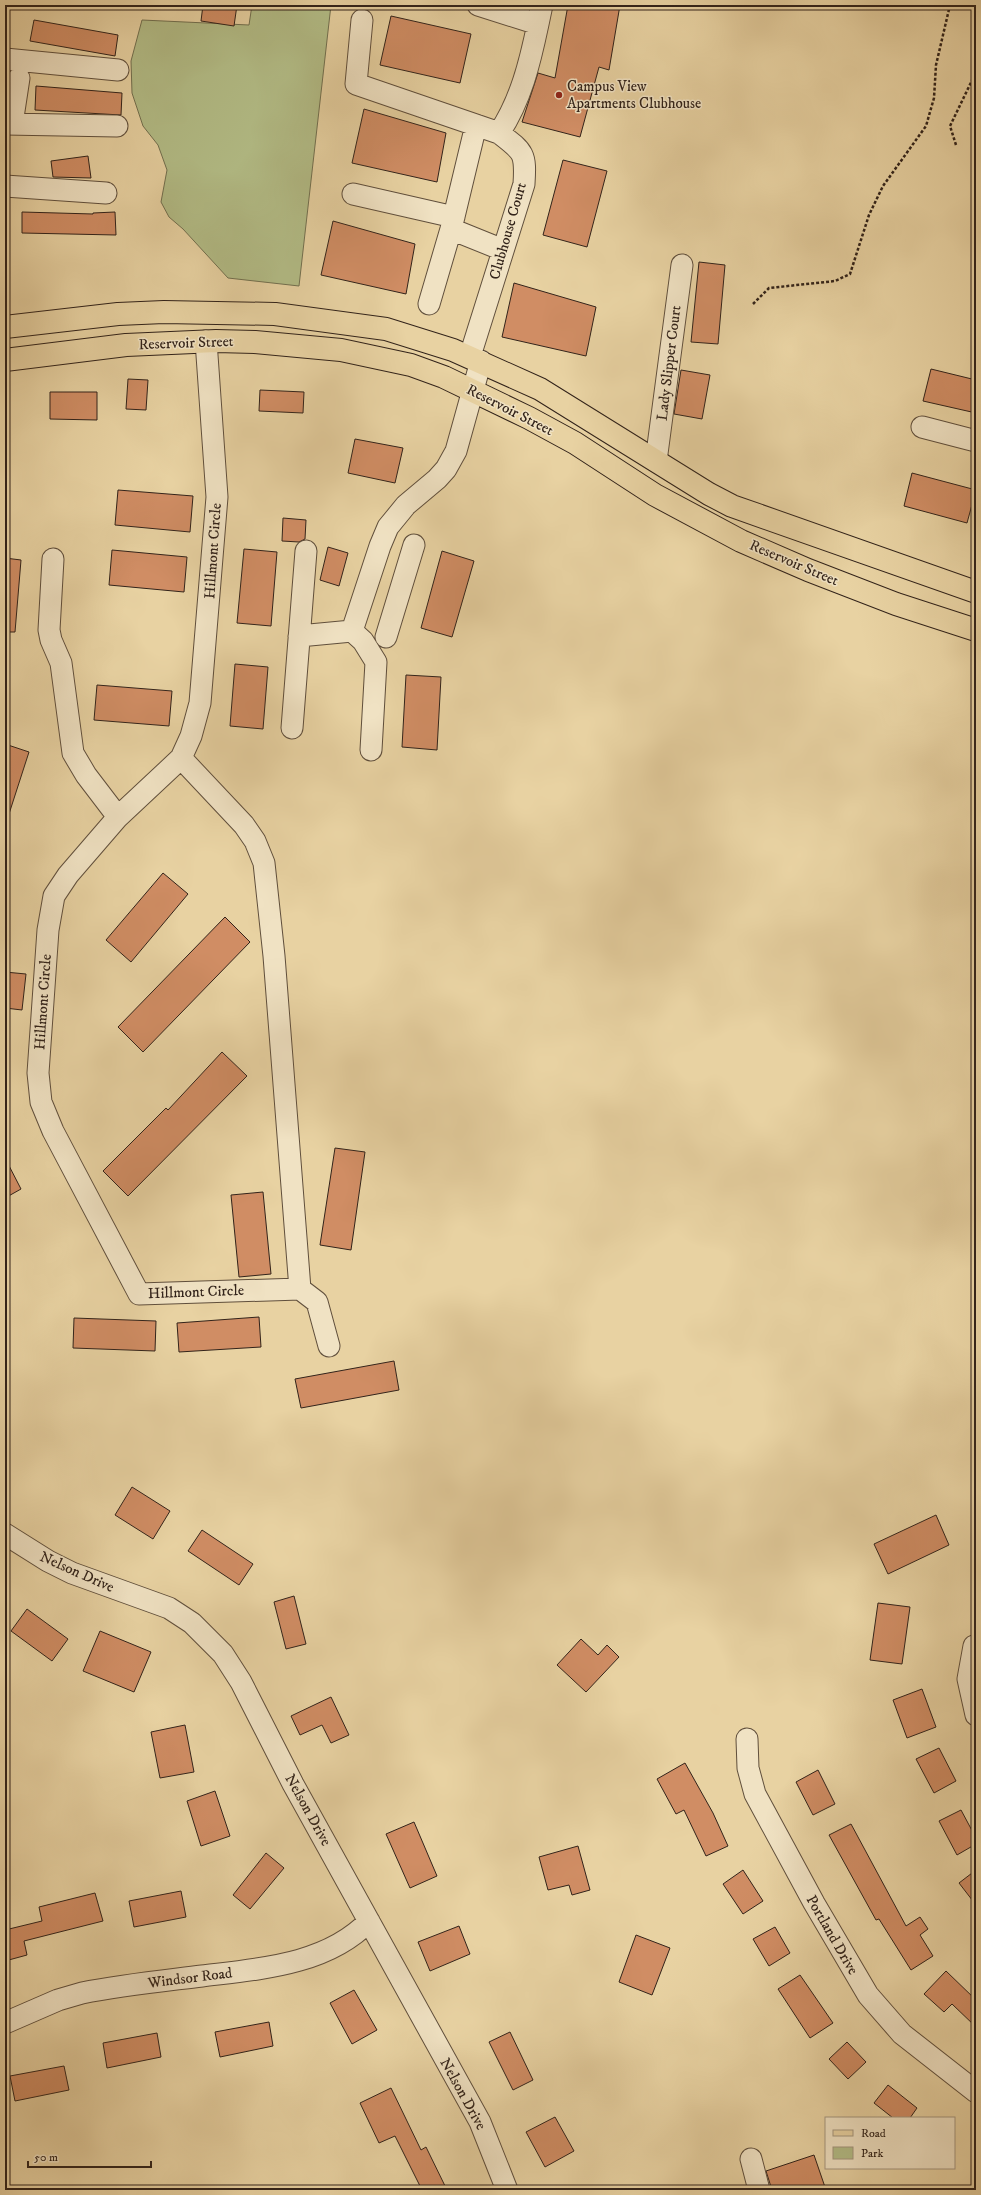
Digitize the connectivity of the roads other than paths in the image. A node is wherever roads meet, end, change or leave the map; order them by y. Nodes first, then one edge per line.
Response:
1 (478, 5) edge
2 (540, 15) edge
3 (362, 20) dead end
4 (5, 59) edge
5 (118, 70) dead end
6 (19, 78) dead end
7 (9, 124) edge
8 (476, 125) junction
9 (117, 126) dead end
10 (500, 133) junction
11 (5, 186) edge
12 (106, 193) dead end
13 (353, 194) dead end
14 (452, 223) junction
15 (504, 250) junction
16 (682, 265) dead end
17 (429, 304) dead end
18 (5, 327) edge
19 (206, 341) junction
20 (476, 359) junction
21 (5, 360) edge
22 (472, 390) junction
23 (922, 427) dead end
24 (976, 441) edge
25 (656, 461) junction
26 (414, 545) dead end
27 (306, 551) dead end
28 (53, 559) dead end
29 (372, 573) junction
30 (402, 585) junction
31 (976, 592) edge
32 (976, 630) edge
33 (352, 631) junction
34 (299, 636) junction
35 (386, 637) dead end
36 (292, 728) dead end
37 (371, 750) dead end
38 (181, 758) junction
39 (118, 817) junction
40 (300, 1289) junction
41 (329, 1346) dead end
42 (5, 1534) edge
43 (974, 1646) dead end
44 (976, 1715) edge
45 (747, 1739) dead end
46 (369, 1921) junction
47 (5, 2023) edge
48 (976, 2092) edge
49 (751, 2159) dead end
50 (507, 2190) edge
51 (759, 2190) edge

1 - 2 street
2 - 10 street
3 - 8 street
4 - 5 street
6 - 7 street
7 - 9 street
8 - 10 street
8 - 14 street
10 - 15 street, Clubhouse Court
11 - 12 street
13 - 14 street
14 - 15 street
14 - 17 street
15 - 20 street, Clubhouse Court
16 - 25 street, Lady Slipper Court
18 - 20 main road, Reservoir Street
19 - 21 main road, Reservoir Street
19 - 22 main road, Reservoir Street
19 - 38 street, Hillmont Circle
20 - 22 street, Clubhouse Court
20 - 25 main road, Reservoir Street
22 - 29 street, Clubhouse Court
22 - 32 main road, Reservoir Street
23 - 24 street
25 - 31 main road, Reservoir Street
26 - 30 street
27 - 34 street
28 - 39 street
29 - 30 street
29 - 33 street, Clubhouse Court
30 - 35 street
33 - 34 street
33 - 37 street
34 - 36 street
38 - 39 street, Hillmont Circle
38 - 40 street
39 - 40 street, Hillmont Circle
40 - 41 street
42 - 46 street, Nelson Drive
43 - 44 street
45 - 48 street, Portland Drive
46 - 47 street, Windsor Road
46 - 50 street, Nelson Drive
49 - 51 street

